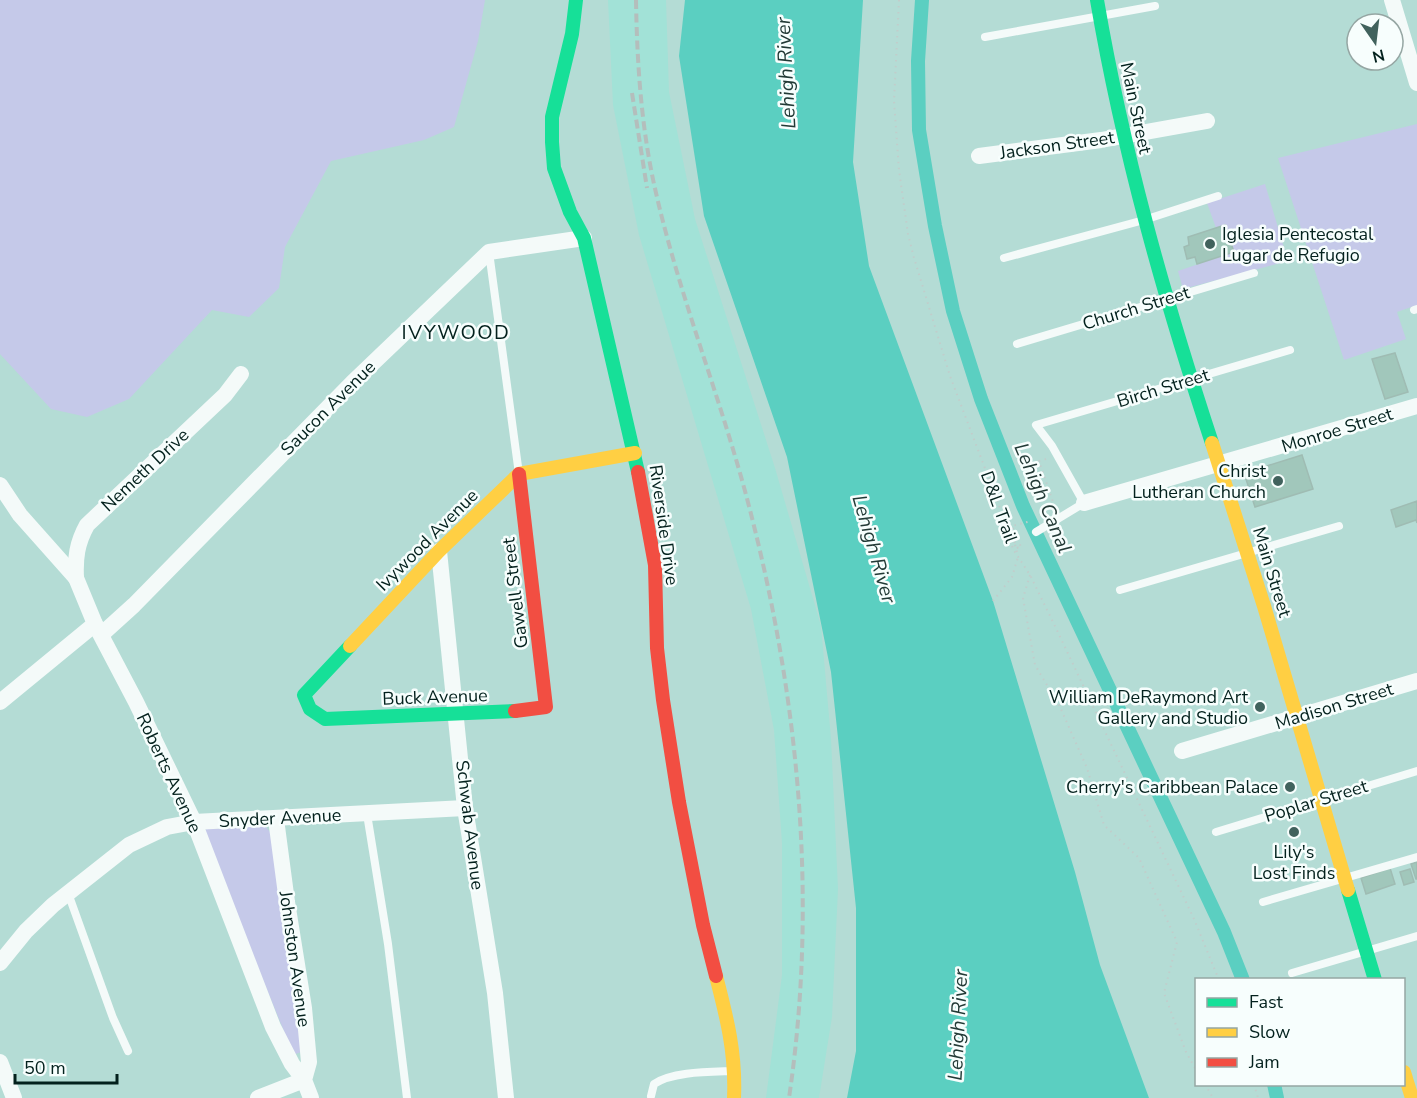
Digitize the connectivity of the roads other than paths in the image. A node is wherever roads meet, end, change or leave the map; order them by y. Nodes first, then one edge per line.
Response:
1 (576, 0) edge
2 (1097, 0) edge
3 (1392, 0) edge
4 (1155, 6) dead end
5 (1099, 15) junction
6 (985, 37) dead end
7 (1417, 83) edge
8 (1207, 121) dead end
9 (1122, 136) junction
10 (979, 156) dead end
11 (1218, 196) dead end
12 (1144, 220) junction
13 (584, 238) junction
14 (489, 252) junction
15 (1004, 258) dead end
16 (1254, 273) dead end
17 (1168, 298) junction
18 (1017, 344) dead end
19 (1290, 350) dead end
20 (241, 374) dead end
21 (1192, 379) junction
22 (1417, 406) edge
23 (635, 453) junction
24 (1218, 465) junction
25 (519, 474) junction
26 (0, 485) edge
27 (1083, 503) junction
28 (1339, 526) dead end
29 (1036, 532) dead end
30 (439, 551) junction
31 (1247, 553) junction
32 (76, 578) junction
33 (1120, 591) dead end
34 (98, 629) junction
35 (1417, 681) edge
36 (0, 702) edge
37 (546, 707) joint
38 (457, 713) junction
39 (1298, 717) junction
40 (325, 719) joint
41 (1182, 751) dead end
42 (1417, 771) edge
43 (1322, 800) junction
44 (465, 808) junction
45 (367, 814) junction
46 (276, 819) junction
47 (194, 822) junction
48 (1216, 832) dead end
49 (1417, 857) edge
50 (1345, 878) junction
51 (68, 893) junction
52 (1263, 902) dead end
53 (1417, 936) edge
54 (1366, 951) junction
55 (0, 963) edge
56 (1292, 973) dead end
57 (1374, 978) edge
58 (128, 1051) dead end
59 (0, 1062) edge
60 (735, 1071) junction
61 (1405, 1075) edge
62 (304, 1080) junction
63 (651, 1096) dead end
64 (15, 1098) edge
65 (258, 1098) edge
66 (311, 1098) edge
67 (407, 1098) edge
68 (506, 1098) edge
69 (734, 1098) edge
70 (1412, 1098) edge

1 - 13 street, Riverside Drive
2 - 5 street, Main Street
3 - 7 street
4 - 5 lane
5 - 6 lane
5 - 9 street, Main Street
8 - 9 street, Jackson Street
9 - 10 street, Jackson Street
9 - 12 street, Main Street
11 - 12 lane
12 - 15 lane
12 - 17 street, Main Street
13 - 14 street
13 - 23 street, Riverside Drive
14 - 25 lane
14 - 34 street, Saucon Avenue
16 - 17 lane, Church Street
17 - 18 lane, Church Street
17 - 21 street, Main Street
19 - 21 lane, Birch Street
20 - 32 street, Nemeth Drive
21 - 24 street, Main Street
21 - 27 lane, Birch Street
22 - 24 street, Monroe Street
23 - 25 street
23 - 60 street, Riverside Drive
24 - 27 street, Monroe Street
24 - 31 street, Main Street
25 - 30 street, Ivywood Avenue
25 - 37 street, Gawell Street
26 - 32 street, Roberts Avenue
27 - 29 lane
28 - 31 lane
30 - 38 street, Schwab Avenue
30 - 40 street, Ivywood Avenue
31 - 33 lane
31 - 39 street, Main Street
32 - 34 street, Roberts Avenue
34 - 36 street, Saucon Avenue
34 - 47 street, Roberts Avenue
35 - 39 street, Madison Street
37 - 38 street, Buck Avenue
38 - 40 street, Buck Avenue
38 - 44 street, Schwab Avenue
39 - 41 street, Madison Street
39 - 43 street, Main Street
42 - 43 lane, Poplar Street
43 - 48 lane, Poplar Street
43 - 50 street, Main Street
44 - 45 street, Snyder Avenue
44 - 68 street, Schwab Avenue
45 - 46 street, Snyder Avenue
45 - 67 lane
46 - 47 street, Snyder Avenue
46 - 62 street, Johnston Avenue
47 - 51 street, Snyder Avenue
47 - 62 street, Roberts Avenue
49 - 50 lane
50 - 52 lane
50 - 54 street, Main Street
51 - 55 street, Snyder Avenue
51 - 58 lane
53 - 54 lane
54 - 56 lane
54 - 57 street, Main Street
59 - 64 street
60 - 63 lane
60 - 69 street, Riverside Drive
61 - 70 street
62 - 65 street
62 - 66 street, Johnston Avenue

